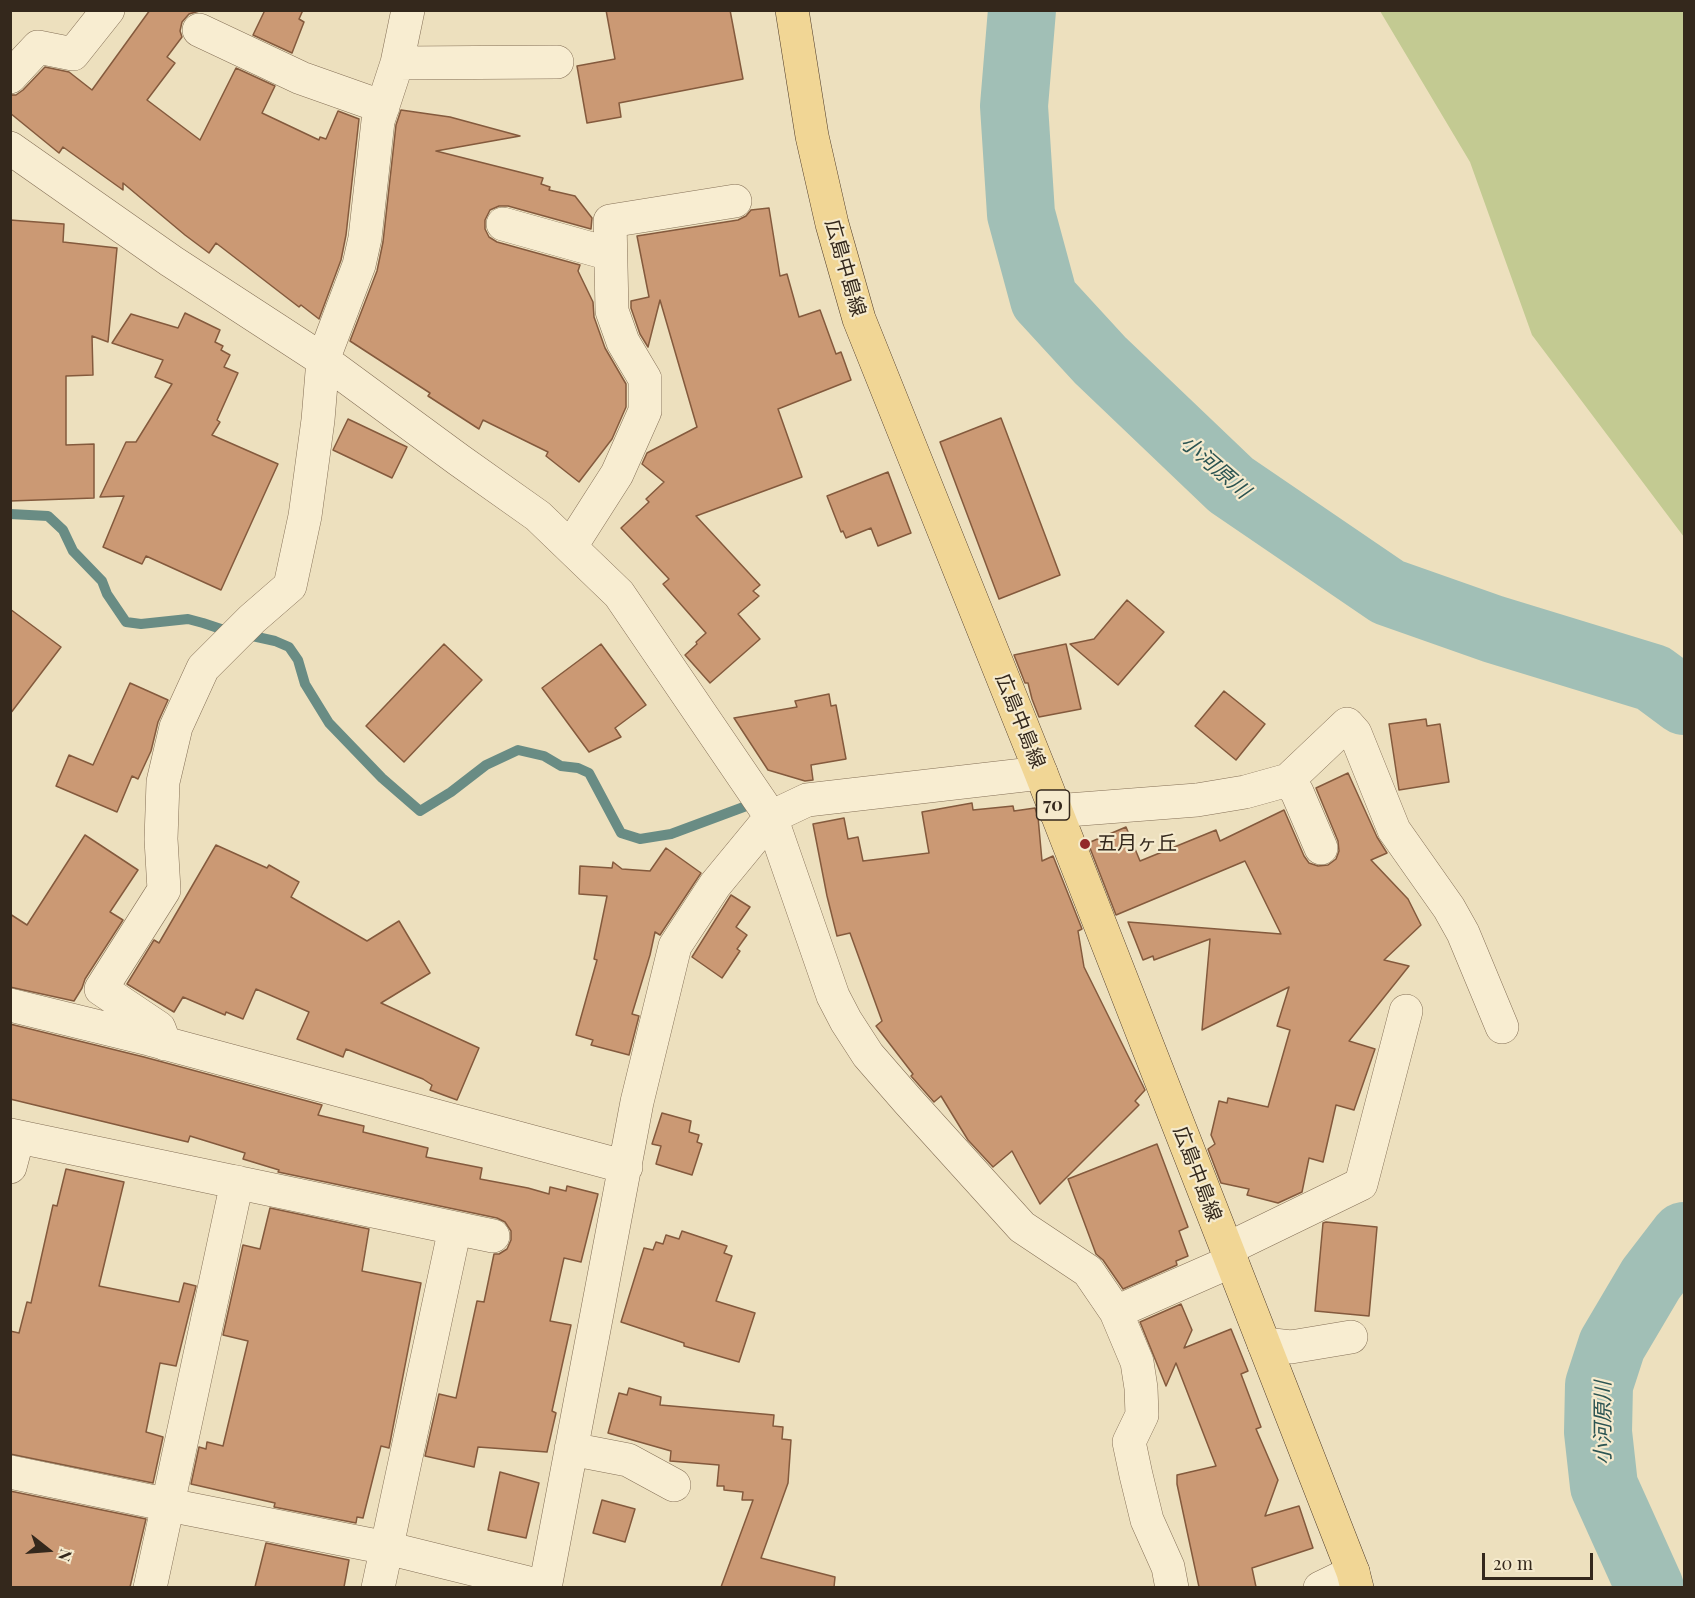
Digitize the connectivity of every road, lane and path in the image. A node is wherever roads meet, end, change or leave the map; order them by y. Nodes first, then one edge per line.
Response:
1 (108, 10) edge
2 (408, 10) edge
3 (792, 10) edge
4 (200, 30) dead end
5 (557, 62) dead end
6 (397, 63) junction
7 (10, 77) edge
8 (382, 107) junction
9 (10, 148) edge
10 (735, 201) dead end
11 (503, 224) dead end
12 (610, 254) junction
13 (323, 360) junction
14 (571, 546) junction
15 (1041, 773) junction
16 (1288, 780) junction
17 (1055, 811) junction
18 (771, 817) junction
19 (1322, 848) dead end
20 (10, 1005) edge
21 (1406, 1011) dead end
22 (1502, 1028) dead end
23 (165, 1044) junction
24 (13, 1146) edge
25 (626, 1167) junction
26 (237, 1182) junction
27 (455, 1228) junction
28 (493, 1236) dead end
29 (1229, 1255) junction
30 (1116, 1312) junction
31 (1351, 1337) dead end
32 (1264, 1344) junction
33 (571, 1449) junction
34 (10, 1472) edge
35 (674, 1485) dead end
36 (169, 1506) junction
37 (387, 1548) junction
38 (1355, 1580) edge
39 (150, 1587) edge
40 (378, 1587) edge
41 (545, 1587) edge
42 (1172, 1587) edge
43 (1320, 1587) edge

1 - 7 street
2 - 6 street
3 - 15 main road, 広島中島線 / 70
4 - 8 street
5 - 6 street
6 - 8 street
8 - 13 street
9 - 13 street
10 - 12 street
11 - 12 street
12 - 14 street
13 - 14 street
13 - 23 street
14 - 18 street
15 - 17 main road, 広島中島線 / 70
15 - 18 street
16 - 17 street
16 - 19 street
16 - 22 street
17 - 29 main road, 広島中島線 / 70
18 - 25 street
18 - 30 street
20 - 23 street
21 - 29 street
23 - 25 street
24 - 26 street
25 - 33 street
26 - 27 street
26 - 36 street
27 - 28 street
27 - 37 street
29 - 30 street
29 - 32 main road, 広島中島線 / 70
30 - 42 street
31 - 32 street
32 - 38 main road, 広島中島線 / 70
33 - 35 street
33 - 41 street
34 - 36 street
36 - 37 street
36 - 39 street
37 - 40 street
37 - 41 street
38 - 43 street

